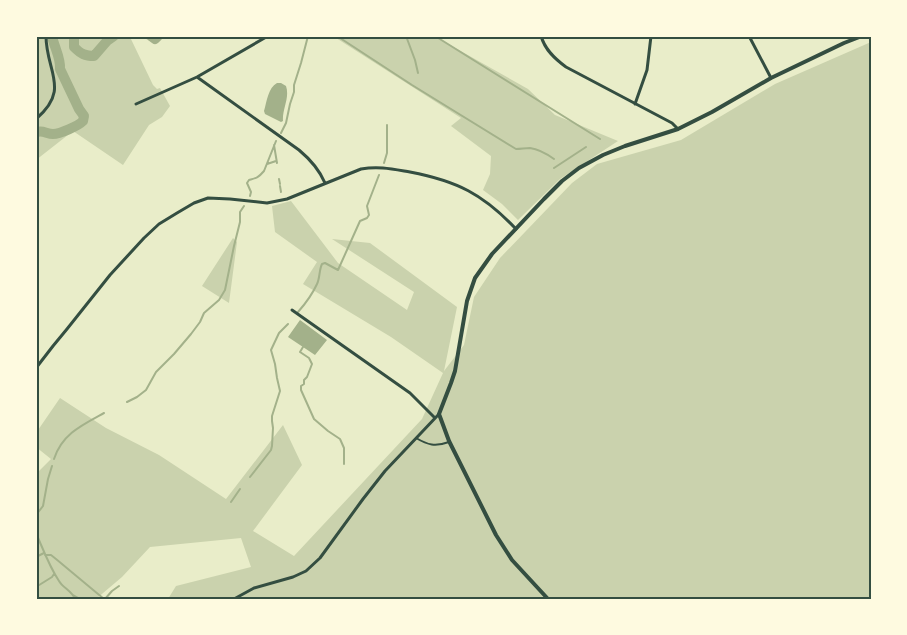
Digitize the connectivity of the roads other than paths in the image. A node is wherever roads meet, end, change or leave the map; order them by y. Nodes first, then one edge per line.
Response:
1 (46, 36) edge
2 (268, 36) edge
3 (541, 36) edge
4 (651, 36) edge
5 (749, 36) edge
6 (862, 36) edge
7 (197, 77) junction
8 (771, 78) junction
9 (136, 104) dead end
10 (635, 104) junction
11 (36, 119) edge
12 (678, 129) junction
13 (325, 183) junction
14 (516, 229) junction
15 (292, 310) dead end
16 (36, 368) edge
17 (439, 414) junction
18 (435, 418) junction
19 (416, 438) junction
20 (449, 442) junction
21 (234, 599) edge
22 (548, 599) edge

1 - 11 street
2 - 7 street
3 - 10 street
4 - 10 street
5 - 8 street
6 - 8 street
7 - 9 street
7 - 13 street
8 - 12 street
10 - 12 street
12 - 14 street
13 - 14 street
13 - 16 street
14 - 17 street
15 - 18 street
17 - 18 street
17 - 20 street
18 - 19 street
19 - 20 lane
19 - 21 street
20 - 22 street

